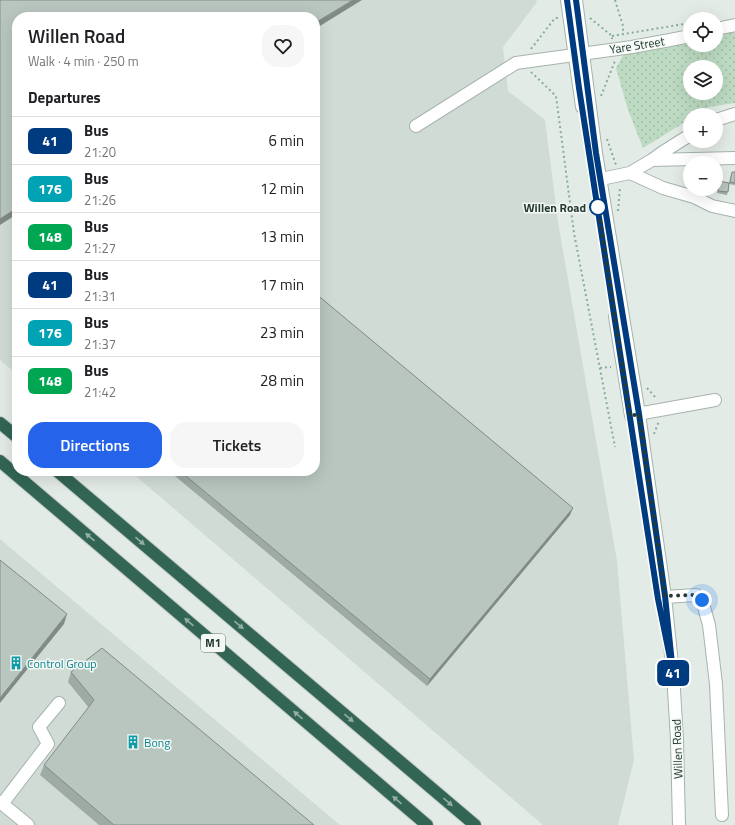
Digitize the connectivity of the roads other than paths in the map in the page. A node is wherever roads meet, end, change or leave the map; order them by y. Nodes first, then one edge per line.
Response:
1 (567, 0) edge
2 (576, 0) edge
3 (735, 25) edge
4 (723, 28) edge
5 (683, 37) edge
6 (579, 54) junction
7 (735, 114) edge
8 (723, 118) edge
9 (416, 126) dead end
10 (683, 140) edge
11 (735, 158) edge
12 (652, 160) junction
13 (630, 173) junction
14 (601, 179) junction
15 (735, 211) edge
16 (715, 400) dead end
17 (635, 415) junction
18 (0, 423) edge
19 (12, 433) edge
20 (0, 461) edge
21 (12, 471) edge
22 (18, 476) edge
23 (63, 476) edge
24 (665, 596) junction
25 (673, 673) junction
26 (59, 703) dead end
27 (1, 803) edge
28 (722, 815) dead end
29 (28, 825) edge
30 (427, 825) edge
31 (475, 825) edge
32 (679, 825) edge

1 - 6 street, Willen Road
2 - 6 street, Willen Road
3 - 4 street
5 - 6 street, Yare Street
6 - 9 street, Yare Street
6 - 14 street, Willen Road
6 - 17 street, Willen Road
7 - 8 street
10 - 12 street
11 - 12 street
12 - 13 street
13 - 14 street
13 - 15 street
14 - 17 street, Willen Road
16 - 17 street
17 - 24 street, Willen Road
17 - 25 street, Willen Road
18 - 19 highway
21 -> 20 highway, M1
30 -> 22 highway, M1
23 -> 31 highway, M1
24 - 25 street, Willen Road
24 - 28 street
25 - 32 street, Willen Road
26 - 27 street
27 - 29 street

